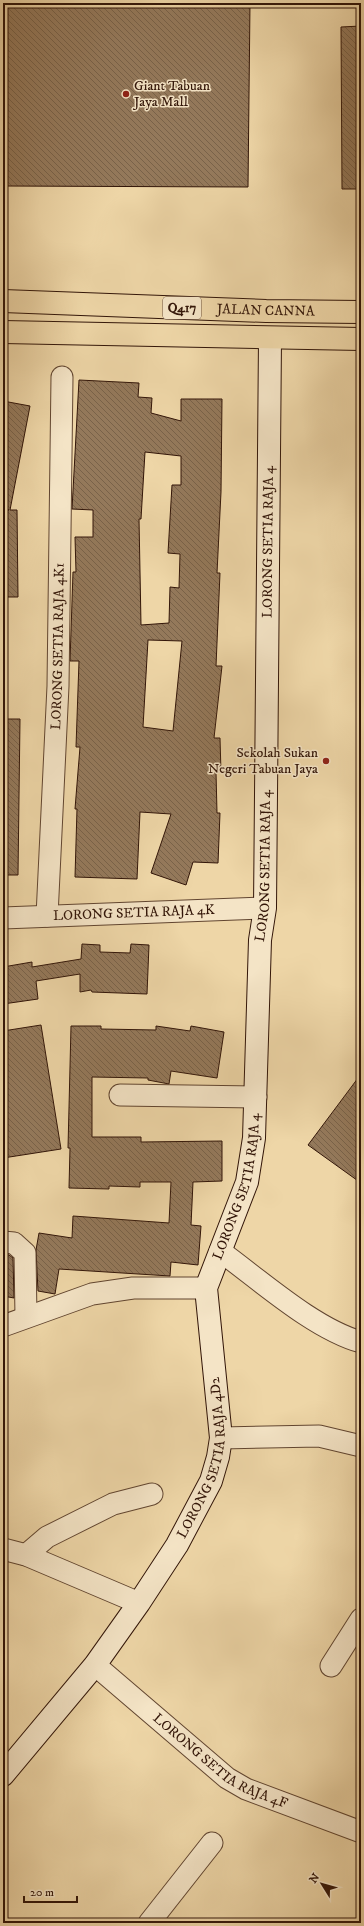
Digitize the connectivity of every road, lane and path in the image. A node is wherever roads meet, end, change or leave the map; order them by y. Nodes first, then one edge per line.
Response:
1 (3, 301) edge
2 (361, 312) edge
3 (3, 332) edge
4 (270, 339) junction
5 (361, 339) edge
6 (62, 377) dead end
7 (265, 908) junction
8 (47, 916) junction
9 (3, 918) edge
10 (120, 1095) dead end
11 (256, 1097) junction
12 (3, 1242) edge
13 (220, 1251) junction
14 (206, 1288) junction
15 (26, 1317) junction
16 (3, 1326) edge
17 (361, 1342) edge
18 (221, 1438) junction
19 (361, 1446) edge
20 (152, 1494) dead end
21 (3, 1549) edge
22 (26, 1555) junction
23 (139, 1603) junction
24 (361, 1619) edge
25 (95, 1665) junction
26 (331, 1666) dead end
27 (3, 1775) edge
28 (361, 1832) edge
29 (212, 1844) dead end
30 (149, 1923) edge

1 - 2 highway, JALAN CANNA / Q417
3 - 4 highway, JALAN CANNA / Q417
4 - 5 highway, JALAN CANNA / Q417
4 - 7 street, LORONG SETIA RAJA 4
6 - 8 street, LORONG SETIA RAJA 4K1
7 - 8 street, LORONG SETIA RAJA 4K
7 - 11 street, LORONG SETIA RAJA 4
8 - 9 street, LORONG SETIA RAJA 4K
10 - 11 street
11 - 13 street, LORONG SETIA RAJA 4
12 - 15 street
13 - 14 street, LORONG SETIA RAJA 4
13 - 17 street
14 - 15 street
14 - 18 street, LORONG SETIA RAJA 4D2
15 - 16 street
18 - 19 street
18 - 23 street, LORONG SETIA RAJA 4D2
20 - 22 street
21 - 22 street
22 - 23 street
23 - 25 street, LORONG SETIA RAJA 4D2
24 - 26 street
25 - 27 street, LORONG SETIA RAJA 4D2
25 - 28 street, LORONG SETIA RAJA 4F
29 - 30 street

